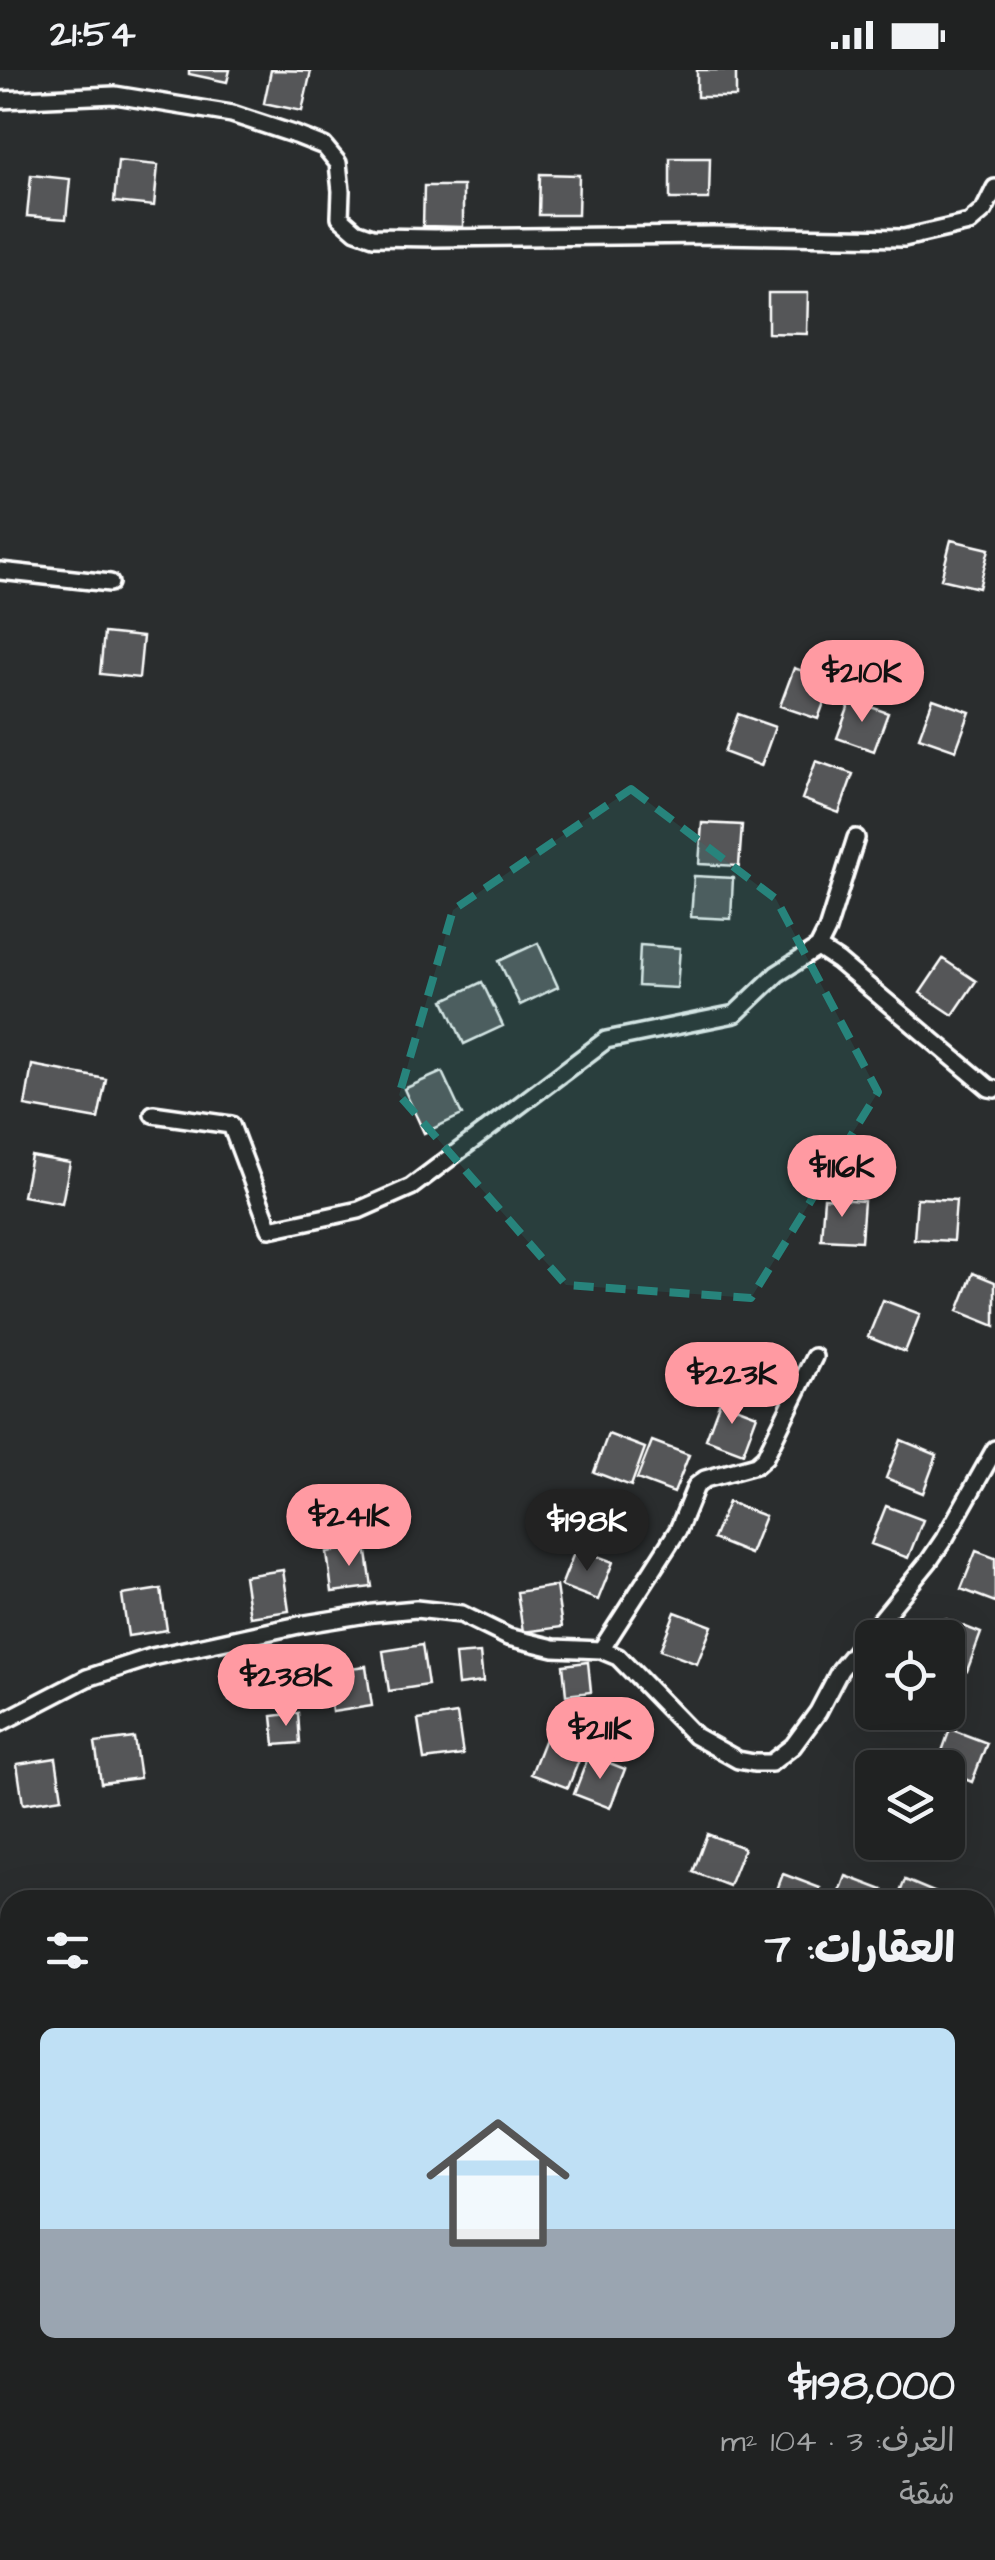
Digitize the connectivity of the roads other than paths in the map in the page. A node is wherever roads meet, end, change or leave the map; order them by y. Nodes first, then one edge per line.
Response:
1 (0, 100) edge
2 (995, 188) edge
3 (0, 571) edge
4 (110, 583) dead end
5 (856, 838) dead end
6 (818, 948) junction
7 (995, 1090) edge
8 (153, 1114) dead end
9 (814, 1358) dead end
10 (995, 1449) edge
11 (601, 1650) junction
12 (0, 1723) edge

1 - 2 street
3 - 4 street
5 - 6 street
6 - 7 street
6 - 8 street
9 - 11 street
10 - 11 street
11 - 12 street

